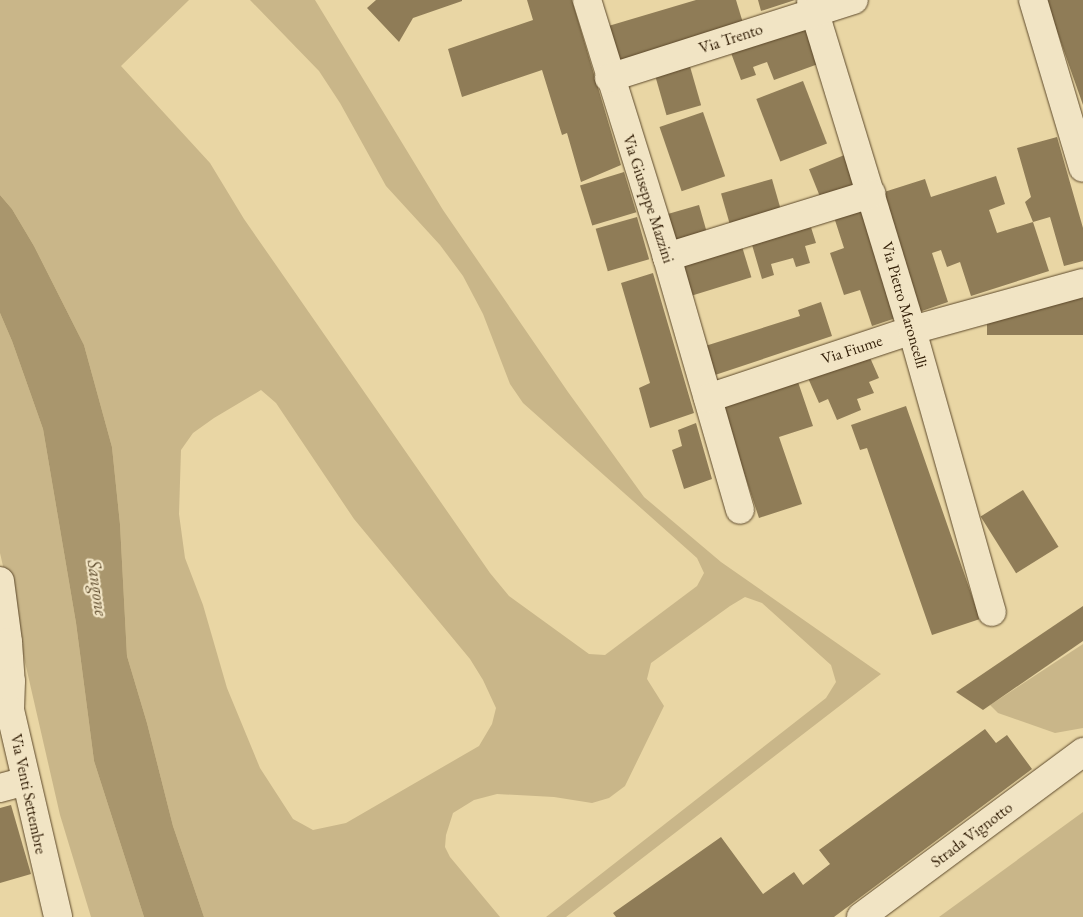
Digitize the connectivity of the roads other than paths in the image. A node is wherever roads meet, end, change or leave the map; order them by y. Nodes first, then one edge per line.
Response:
1 (587, 0) edge
2 (854, 0) edge
3 (1033, 0) edge
4 (813, 6) edge
5 (609, 78) junction
6 (1083, 168) edge
7 (871, 194) junction
8 (667, 257) junction
9 (1083, 283) edge
10 (912, 330) junction
11 (708, 398) junction
12 (740, 510) dead end
13 (0, 580) edge
14 (992, 612) dead end
15 (1083, 752) edge
16 (13, 785) edge
17 (58, 917) edge
18 (860, 917) edge

1 - 5 street, Via Giuseppe Mazzini
2 - 4 street, Via Trento
3 - 6 street
4 - 5 street, Via Trento
4 - 7 street, Via Pietro Maroncelli
5 - 8 street, Via Giuseppe Mazzini
7 - 8 street
7 - 10 street, Via Pietro Maroncelli
8 - 11 street, Via Giuseppe Mazzini
9 - 10 street, Via Fiume
10 - 11 street, Via Fiume
10 - 14 street, Via Pietro Maroncelli
11 - 12 street, Via Giuseppe Mazzini
13 - 16 street, Via Venti Settembre
15 - 18 street, Strada Vignotto
16 - 17 street, Via Venti Settembre

